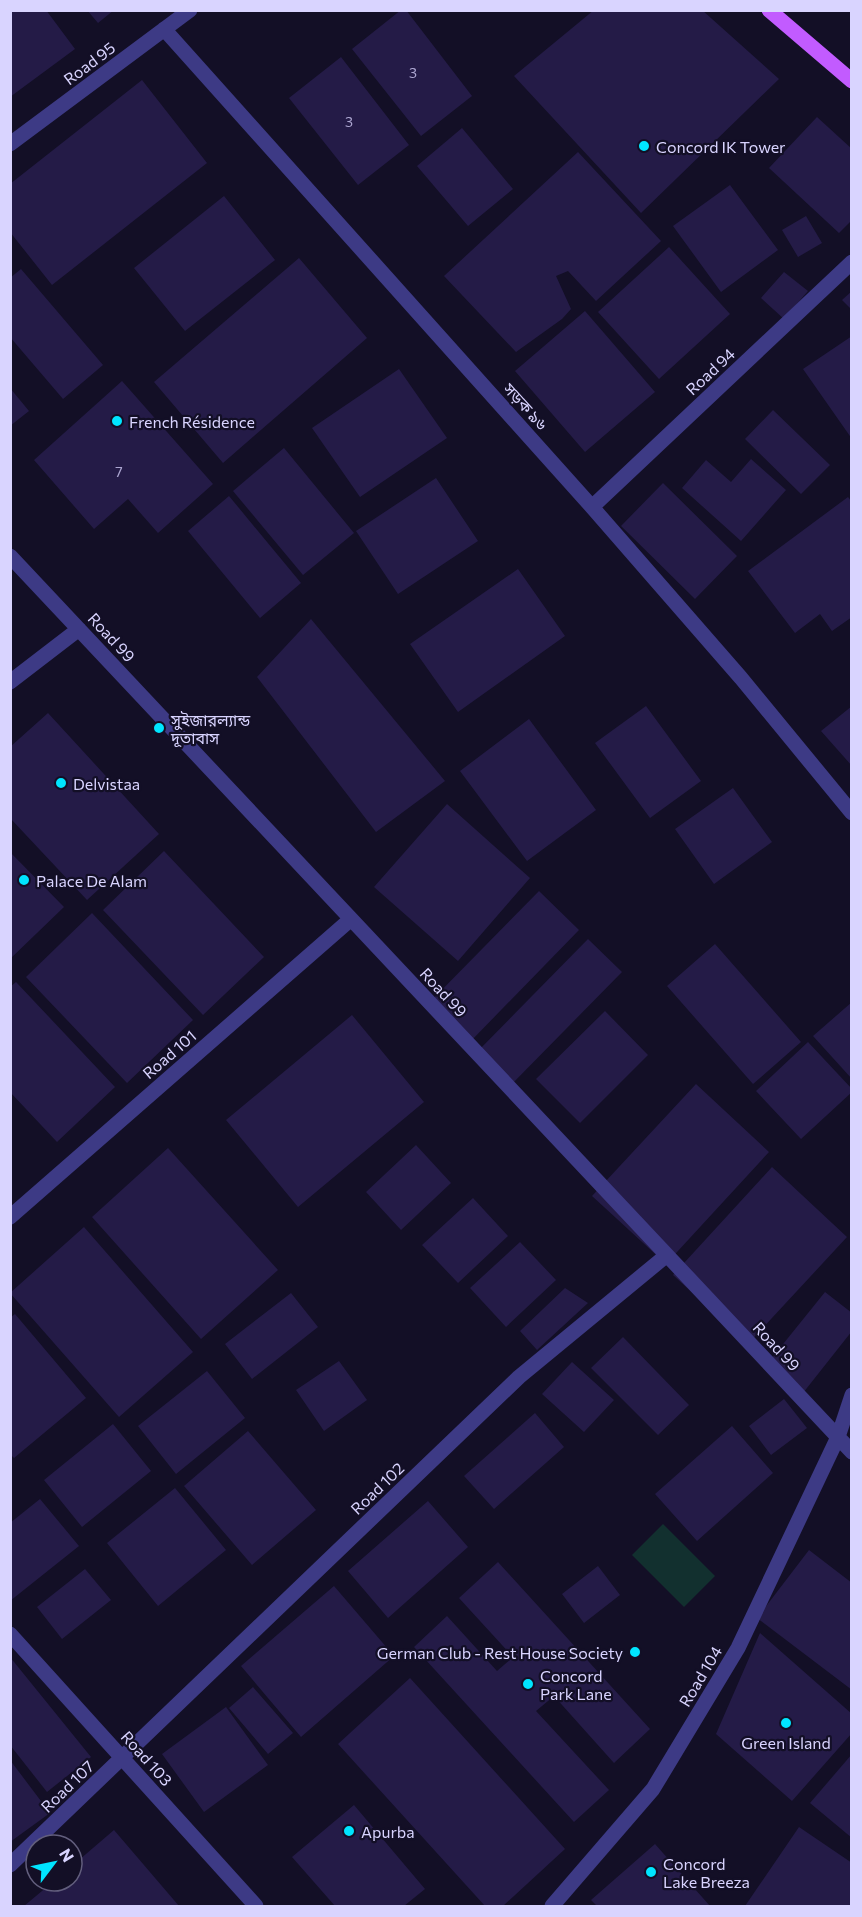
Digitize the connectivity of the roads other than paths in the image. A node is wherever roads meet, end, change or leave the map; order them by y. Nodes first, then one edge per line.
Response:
1 (190, 10) edge
2 (769, 10) edge
3 (164, 29) junction
4 (852, 81) edge
5 (10, 144) edge
6 (852, 262) edge
7 (592, 507) junction
8 (10, 556) edge
9 (79, 629) junction
10 (10, 682) edge
11 (852, 813) edge
12 (351, 919) junction
13 (10, 1217) edge
14 (667, 1255) junction
15 (852, 1395) edge
16 (838, 1437) junction
17 (852, 1452) edge
18 (10, 1634) edge
19 (123, 1757) junction
20 (10, 1864) edge
21 (256, 1906) edge
22 (552, 1906) edge

1 - 3 street, Road 95
2 - 4 main road
3 - 5 street, Road 95
3 - 7 street, সড়ক ৯৬
6 - 7 street, Road 94
7 - 11 street, সড়ক ৯৬
8 - 9 street, Road 99
9 - 10 street
9 - 12 street, Road 99
12 - 13 street, Road 101
12 - 14 street, Road 99
14 - 16 street, Road 99
14 - 19 street, Road 102
15 - 16 street
16 - 17 street, Road 99
16 - 22 street, Road 104
18 - 19 street, Road 103
19 - 20 street, Road 107
19 - 21 street, Road 103

